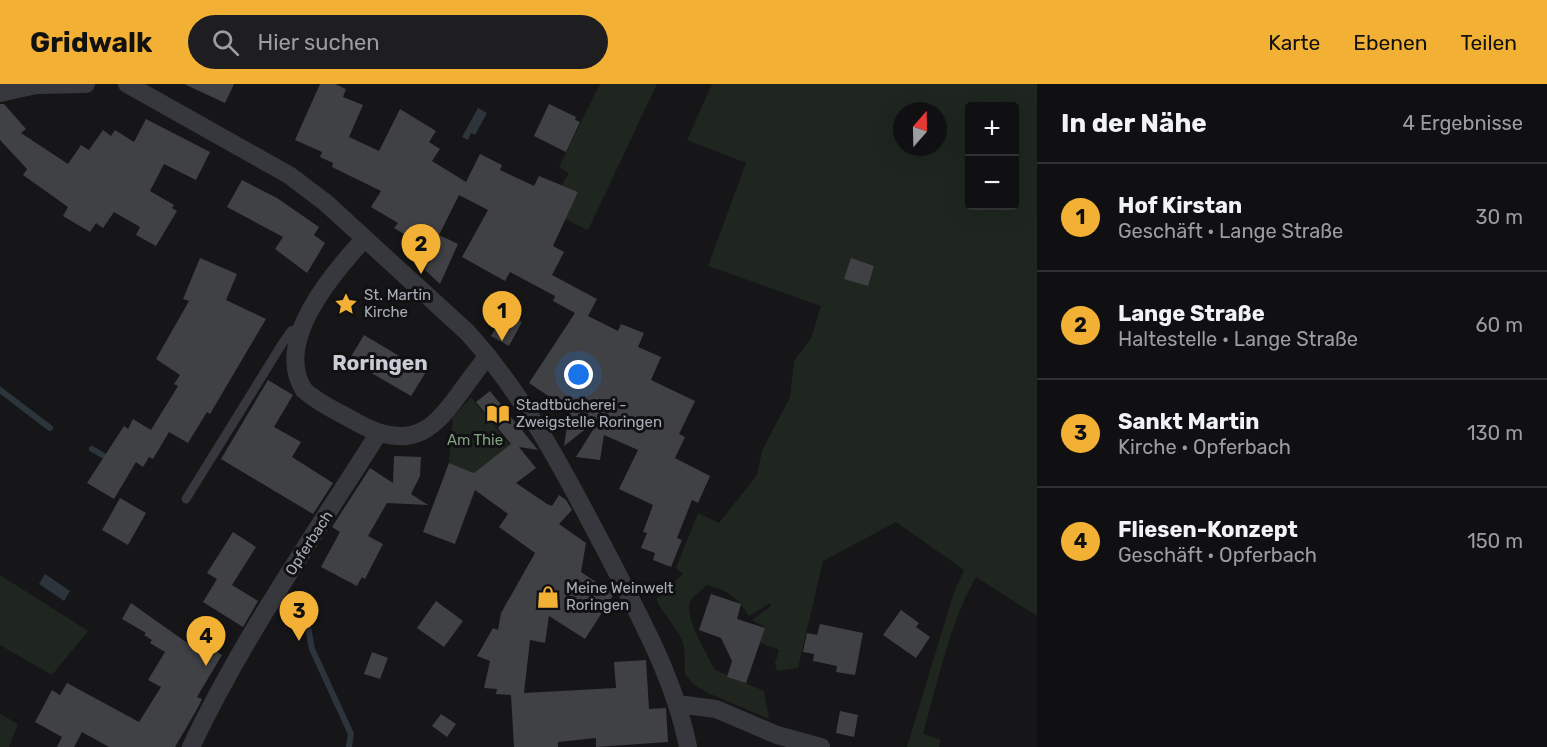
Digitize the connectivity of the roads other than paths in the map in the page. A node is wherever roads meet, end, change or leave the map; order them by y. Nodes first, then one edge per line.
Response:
1 (86, 84) edge
2 (131, 85) edge
3 (0, 93) edge
4 (364, 239) junction
5 (304, 326) junction
6 (488, 356) junction
7 (378, 434) junction
8 (186, 499) dead end
9 (677, 704) junction
10 (191, 747) edge
11 (688, 747) edge
12 (821, 747) edge

1 - 3 street
2 - 4 street
4 - 5 street
4 - 6 street
5 - 7 street
5 - 8 lane
6 - 7 street
6 - 9 street
7 - 10 street, Opferbach
9 - 11 street
9 - 12 street

